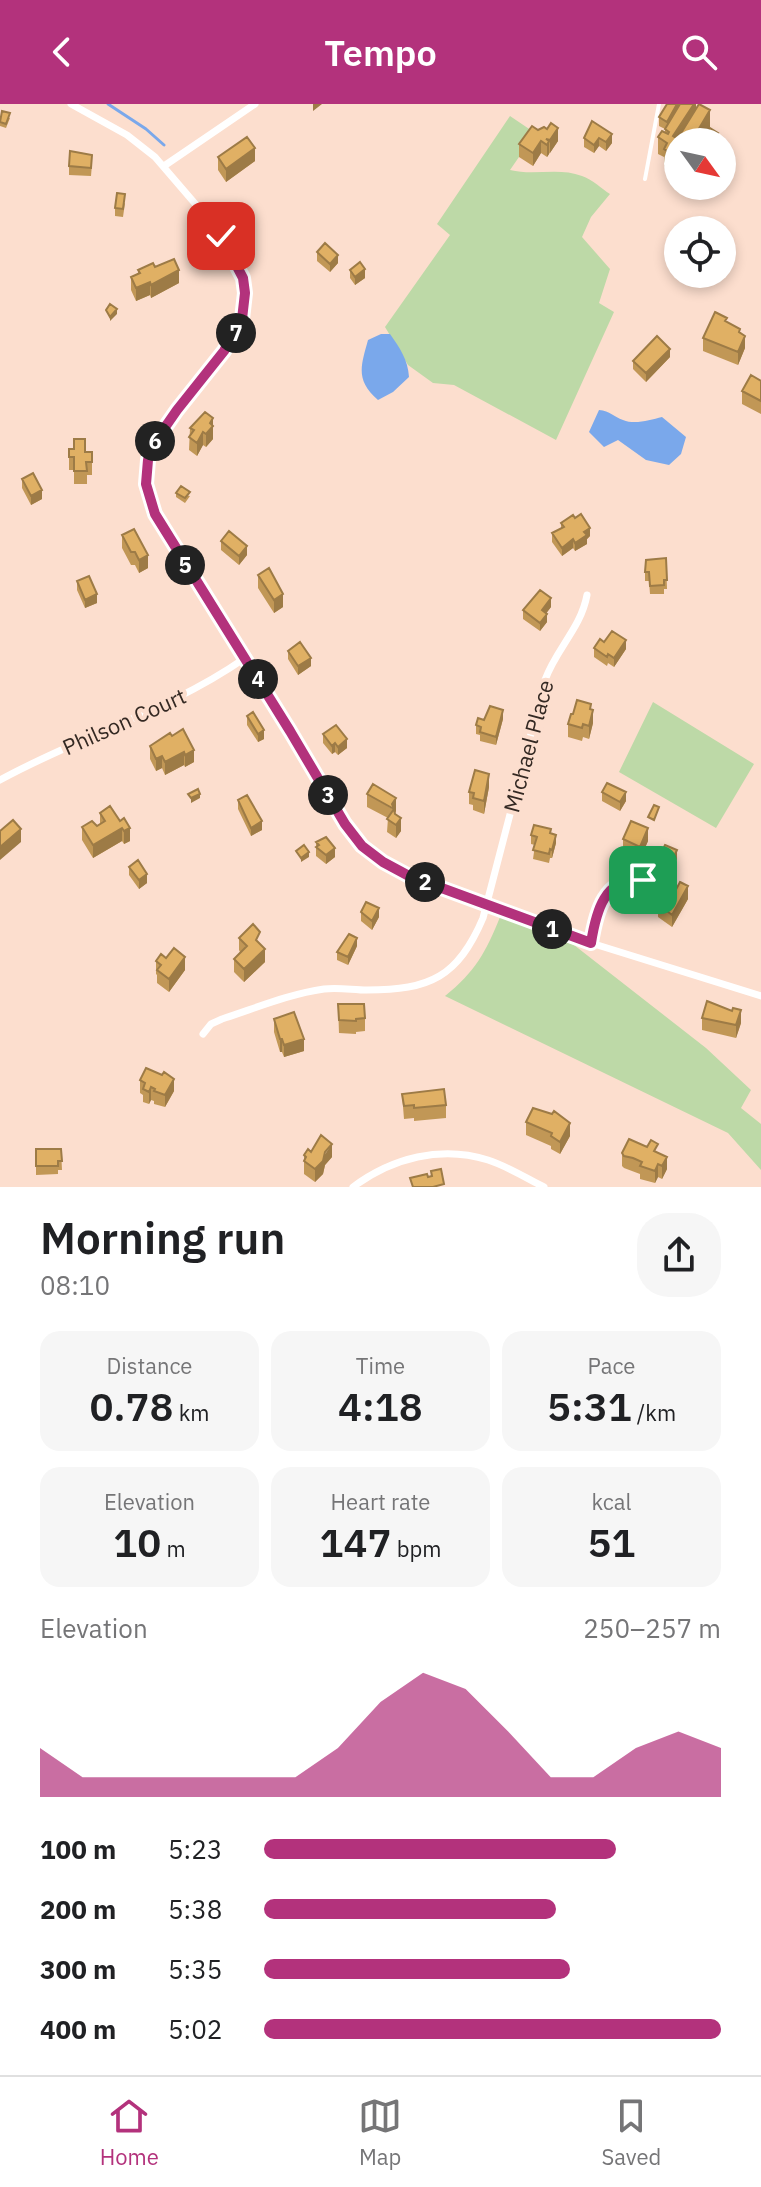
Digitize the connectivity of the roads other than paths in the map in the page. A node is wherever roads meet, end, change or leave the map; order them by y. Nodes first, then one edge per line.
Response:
1 (71, 104) edge
2 (255, 104) edge
3 (659, 104) edge
4 (164, 166) junction
5 (645, 179) dead end
6 (587, 595) dead end
7 (245, 658) junction
8 (0, 780) edge
9 (665, 881) dead end
10 (486, 905) junction
11 (591, 943) junction
12 (761, 996) edge
13 (203, 1034) dead end
14 (353, 1187) edge
15 (544, 1187) edge

1 - 4 street
2 - 4 street
3 - 5 lane
4 - 7 street
6 - 10 street, Michael Place
7 - 8 street, Philson Court
7 - 10 street
9 - 11 lane
10 - 11 street
10 - 13 street, Michael Place
11 - 12 street
14 - 15 street

